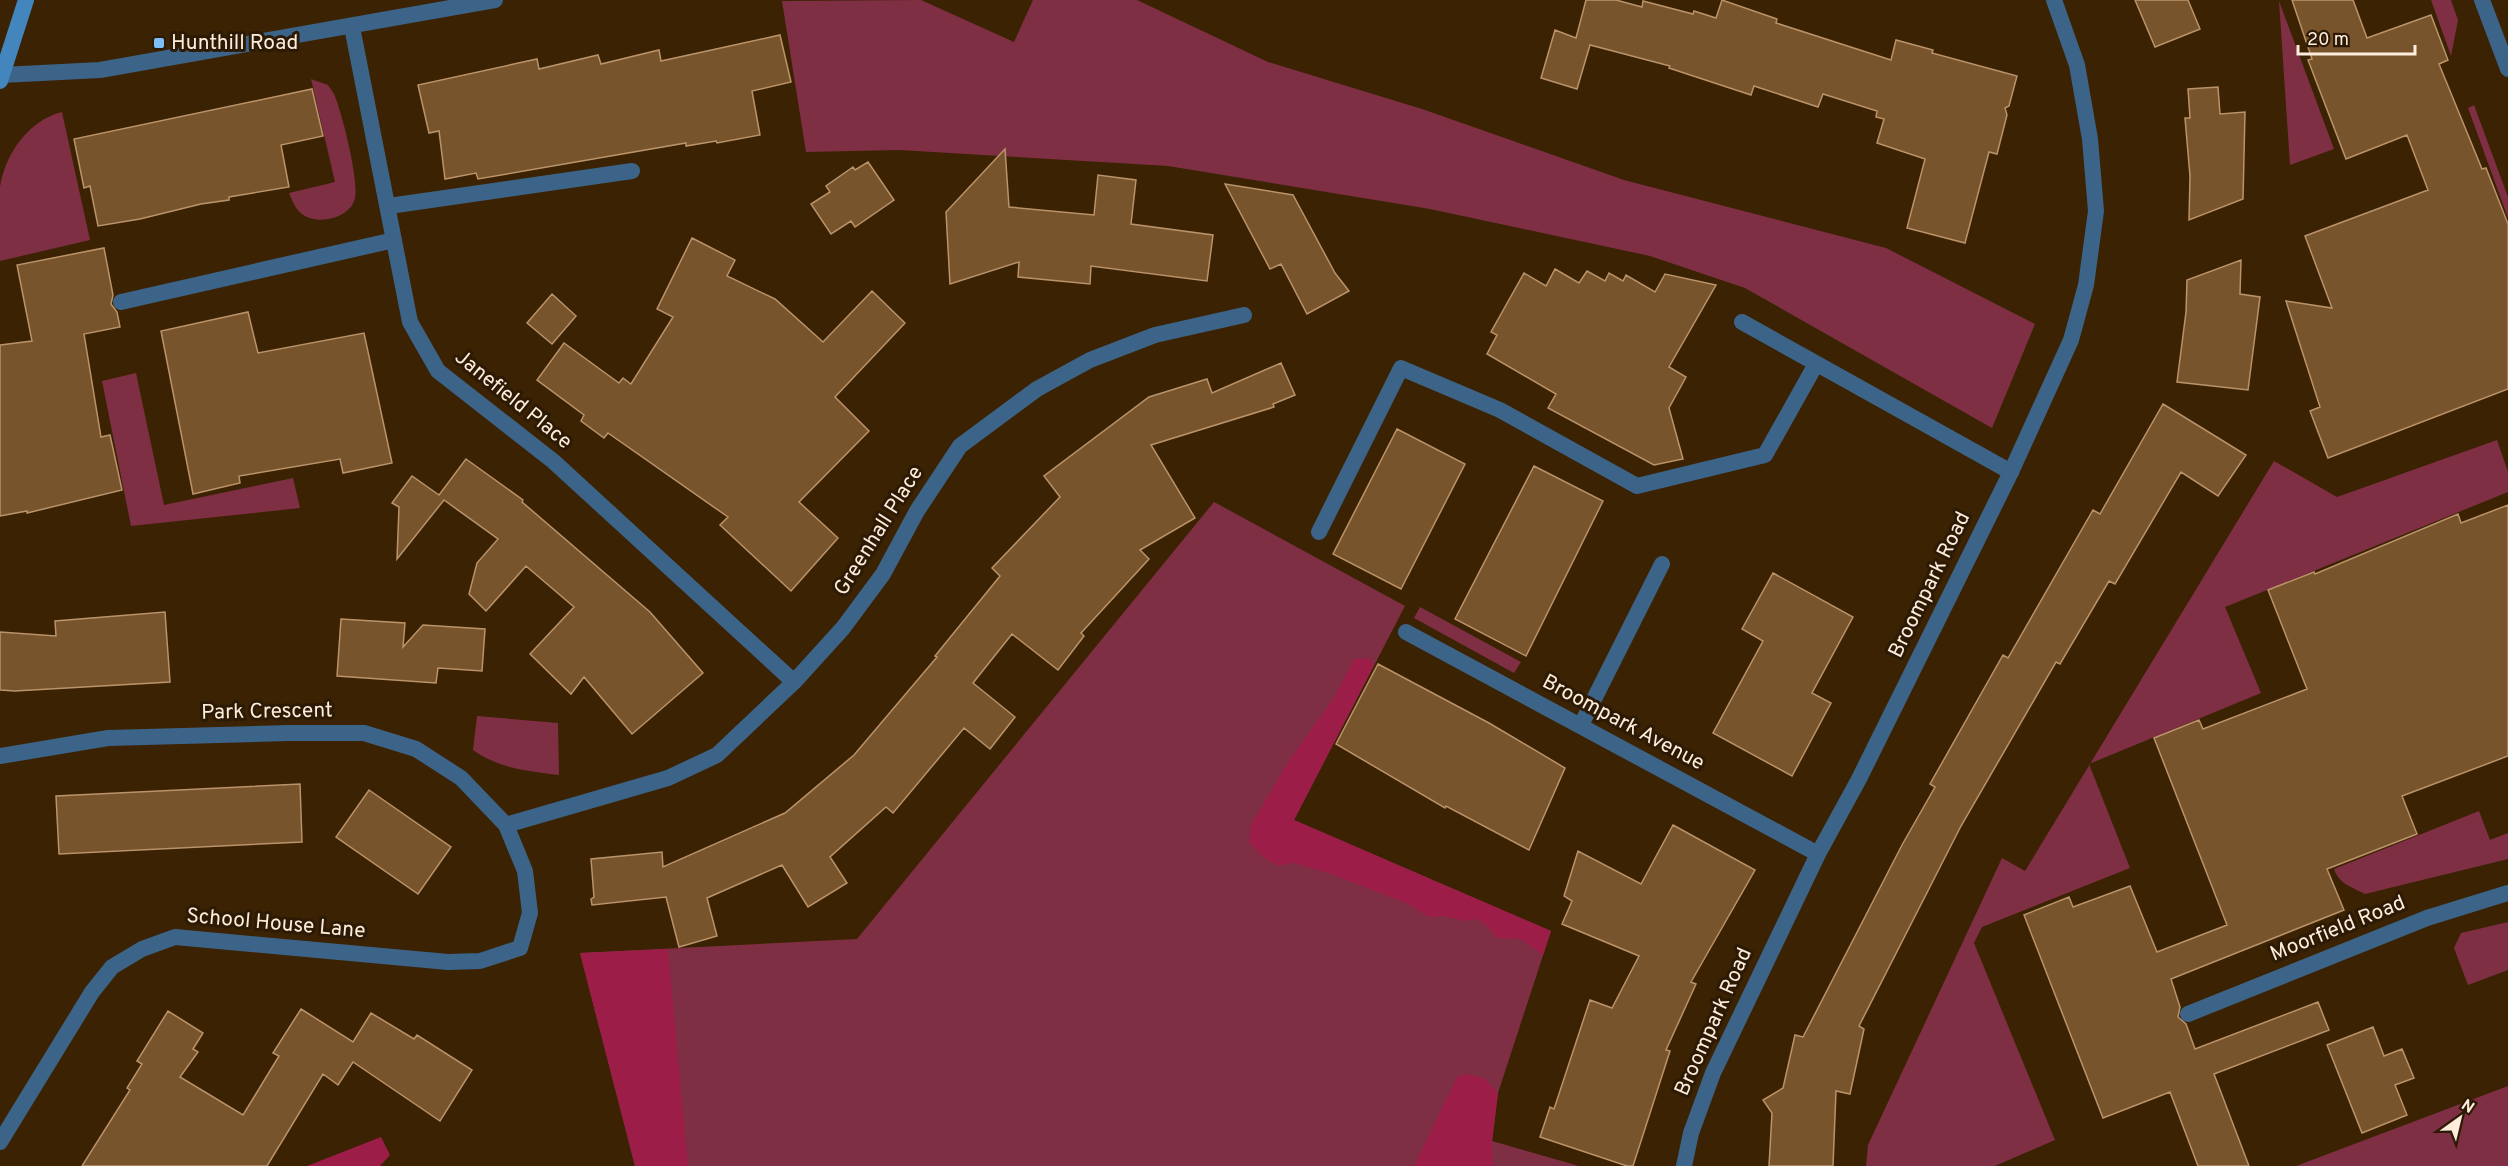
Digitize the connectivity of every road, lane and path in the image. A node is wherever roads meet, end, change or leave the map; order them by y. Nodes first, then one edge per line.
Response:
1 (26, 0) edge
2 (495, 0) edge
3 (2054, 0) edge
4 (2482, 0) edge
5 (352, 27) junction
6 (2508, 69) edge
7 (1, 78) edge
8 (632, 171) dead end
9 (389, 206) junction
10 (394, 240) junction
11 (121, 302) dead end
12 (1244, 315) dead end
13 (1742, 322) dead end
14 (1816, 364) junction
15 (2011, 472) junction
16 (1319, 532) dead end
17 (1662, 564) dead end
18 (1406, 632) dead end
19 (795, 682) junction
20 (1581, 725) junction
21 (0, 756) edge
22 (506, 825) junction
23 (1818, 854) junction
24 (2508, 893) edge
25 (2188, 1014) dead end
26 (0, 1142) edge
27 (1684, 1166) edge

1 - 7 main road
2 - 5 street
3 - 15 street, Broompark Road
4 - 6 street
5 - 7 street
5 - 9 street, Janefield Place
8 - 9 street
9 - 10 street, Janefield Place
10 - 11 street
10 - 19 street, Janefield Place
12 - 19 street, Greenhall Place
13 - 14 street
14 - 15 street
14 - 16 street
15 - 23 street, Broompark Road
17 - 20 street
18 - 20 street, Broompark Avenue
19 - 22 street, Greenhall Place
20 - 23 street, Broompark Avenue
21 - 22 street, Park Crescent
22 - 26 street, School House Lane
23 - 27 street, Broompark Road
24 - 25 street, Moorfield Road

